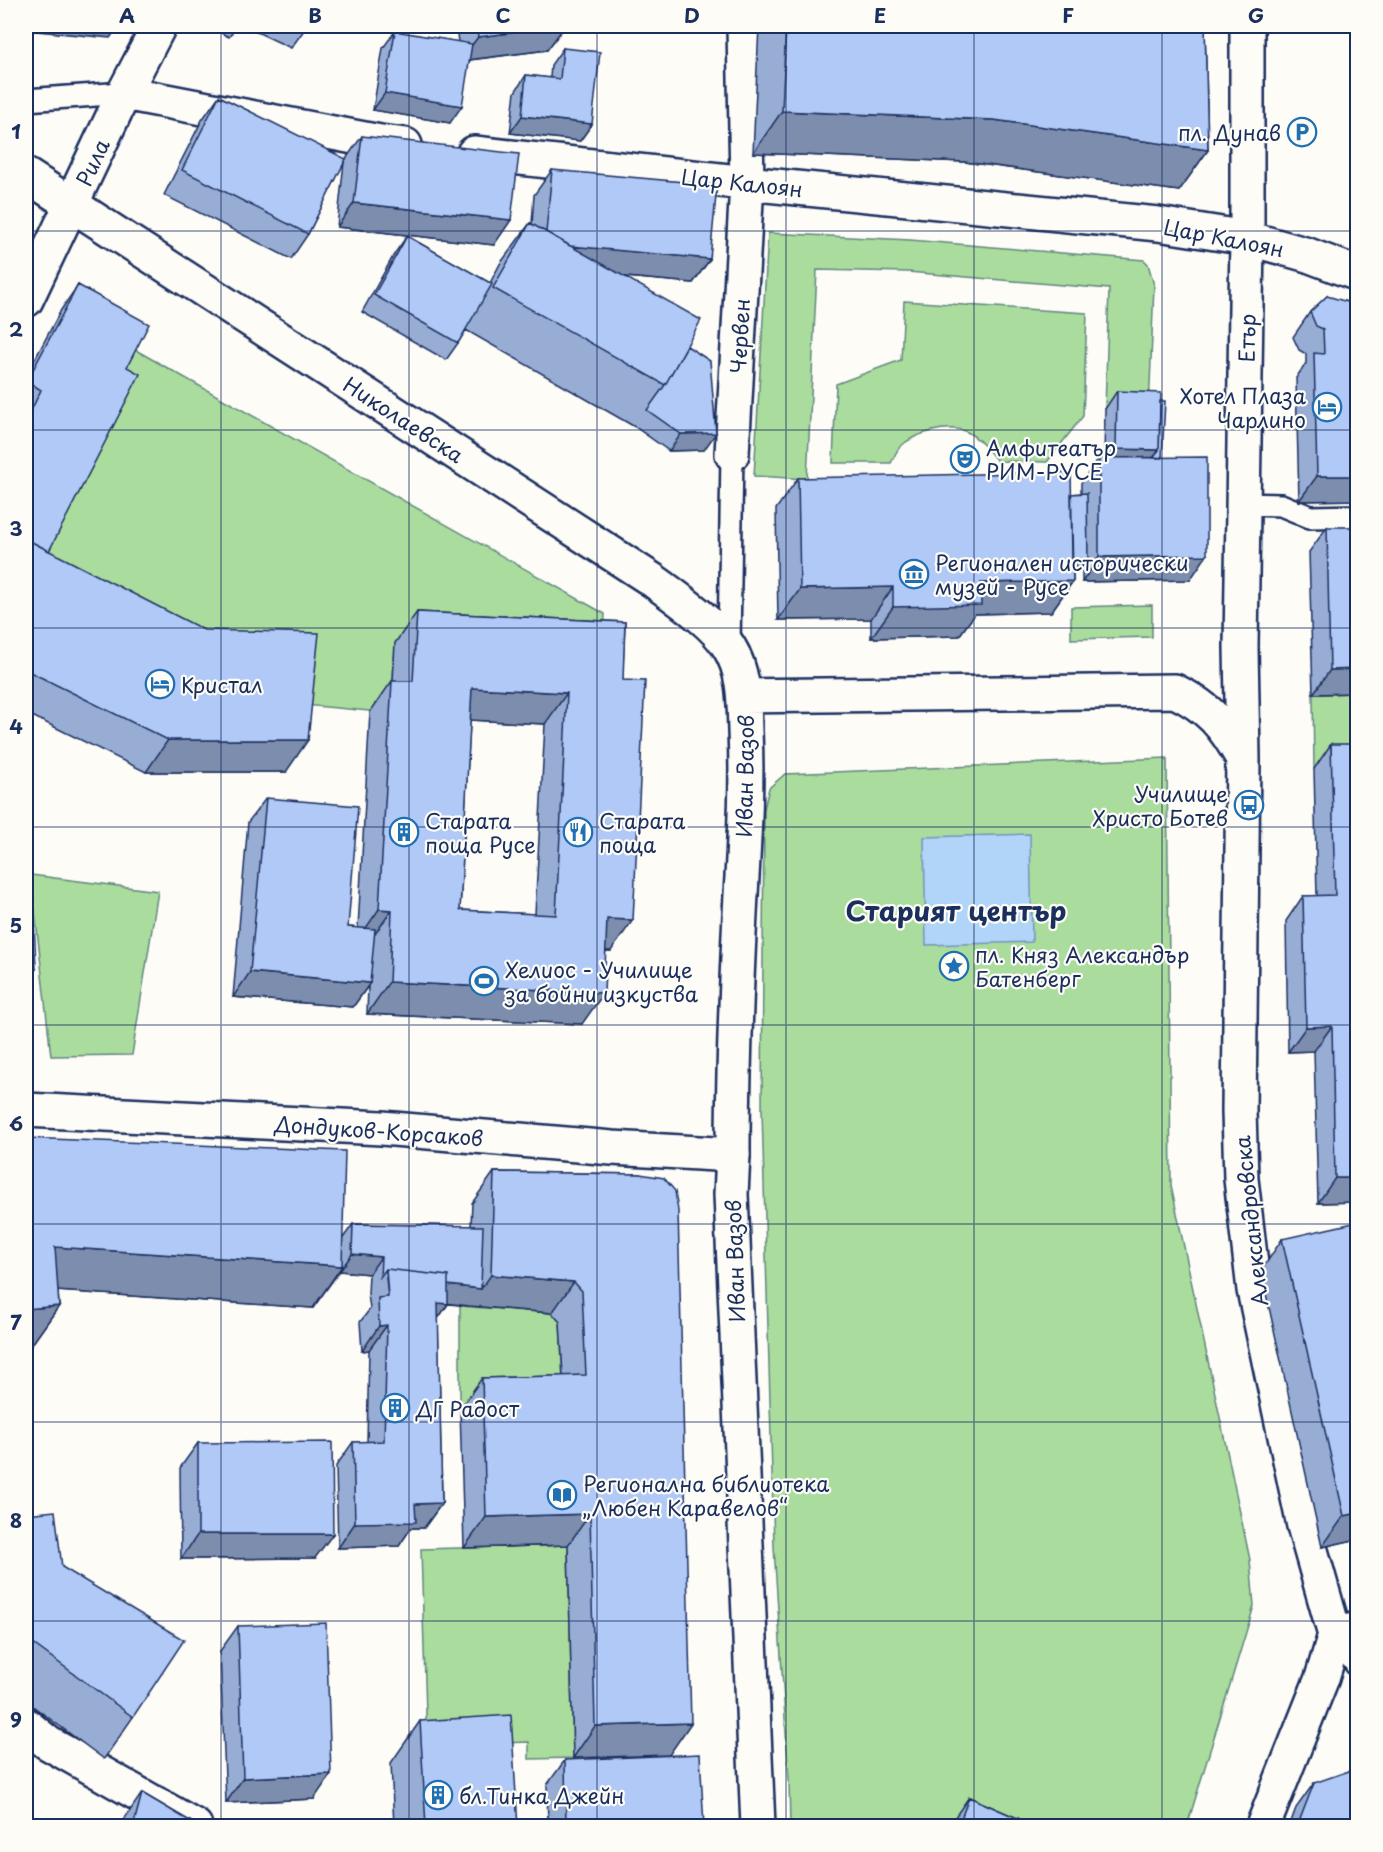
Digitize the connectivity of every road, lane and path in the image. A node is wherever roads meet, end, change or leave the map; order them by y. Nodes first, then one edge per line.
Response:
1 (159, 26) edge
2 (744, 26) edge
3 (1247, 26) edge
4 (124, 93) junction
5 (26, 100) edge
6 (26, 175) edge
7 (747, 183) junction
8 (72, 204) junction
9 (1247, 238) junction
10 (1358, 274) edge
11 (26, 300) edge
12 (732, 454) joint
13 (1244, 504) junction
14 (1358, 516) edge
15 (729, 647) junction
16 (744, 696) junction
17 (1243, 759) junction
18 (26, 1110) edge
19 (733, 1155) junction
20 (1346, 1632) edge
21 (1358, 1667) edge
22 (33, 1738) edge
23 (195, 1827) edge
24 (758, 1827) edge
25 (1263, 1827) edge

1 - 4 street, Рила
2 - 7 street, Червен
3 - 9 street, Етър
4 - 5 lane
4 - 7 street, Цар Калоян
4 - 8 street, Рила
6 - 8 street, Николаевска
7 - 9 street, Цар Калоян
7 - 12 street, Червен
8 - 11 street, Рила
8 - 15 street, Николаевска
9 - 10 street, Цар Калоян
9 - 13 street, Етър
12 - 15 lane, Червен
13 - 14 lane
13 - 17 street, Етър
15 - 16 street, Николаевска
16 - 17 street
16 - 19 street, Иван Вазов
17 - 20 street, Александровска
18 - 19 street, Дондуков-Корсаков
19 - 24 street, Иван Вазов
20 - 21 lane, Александровска
20 - 25 street
22 - 23 street

